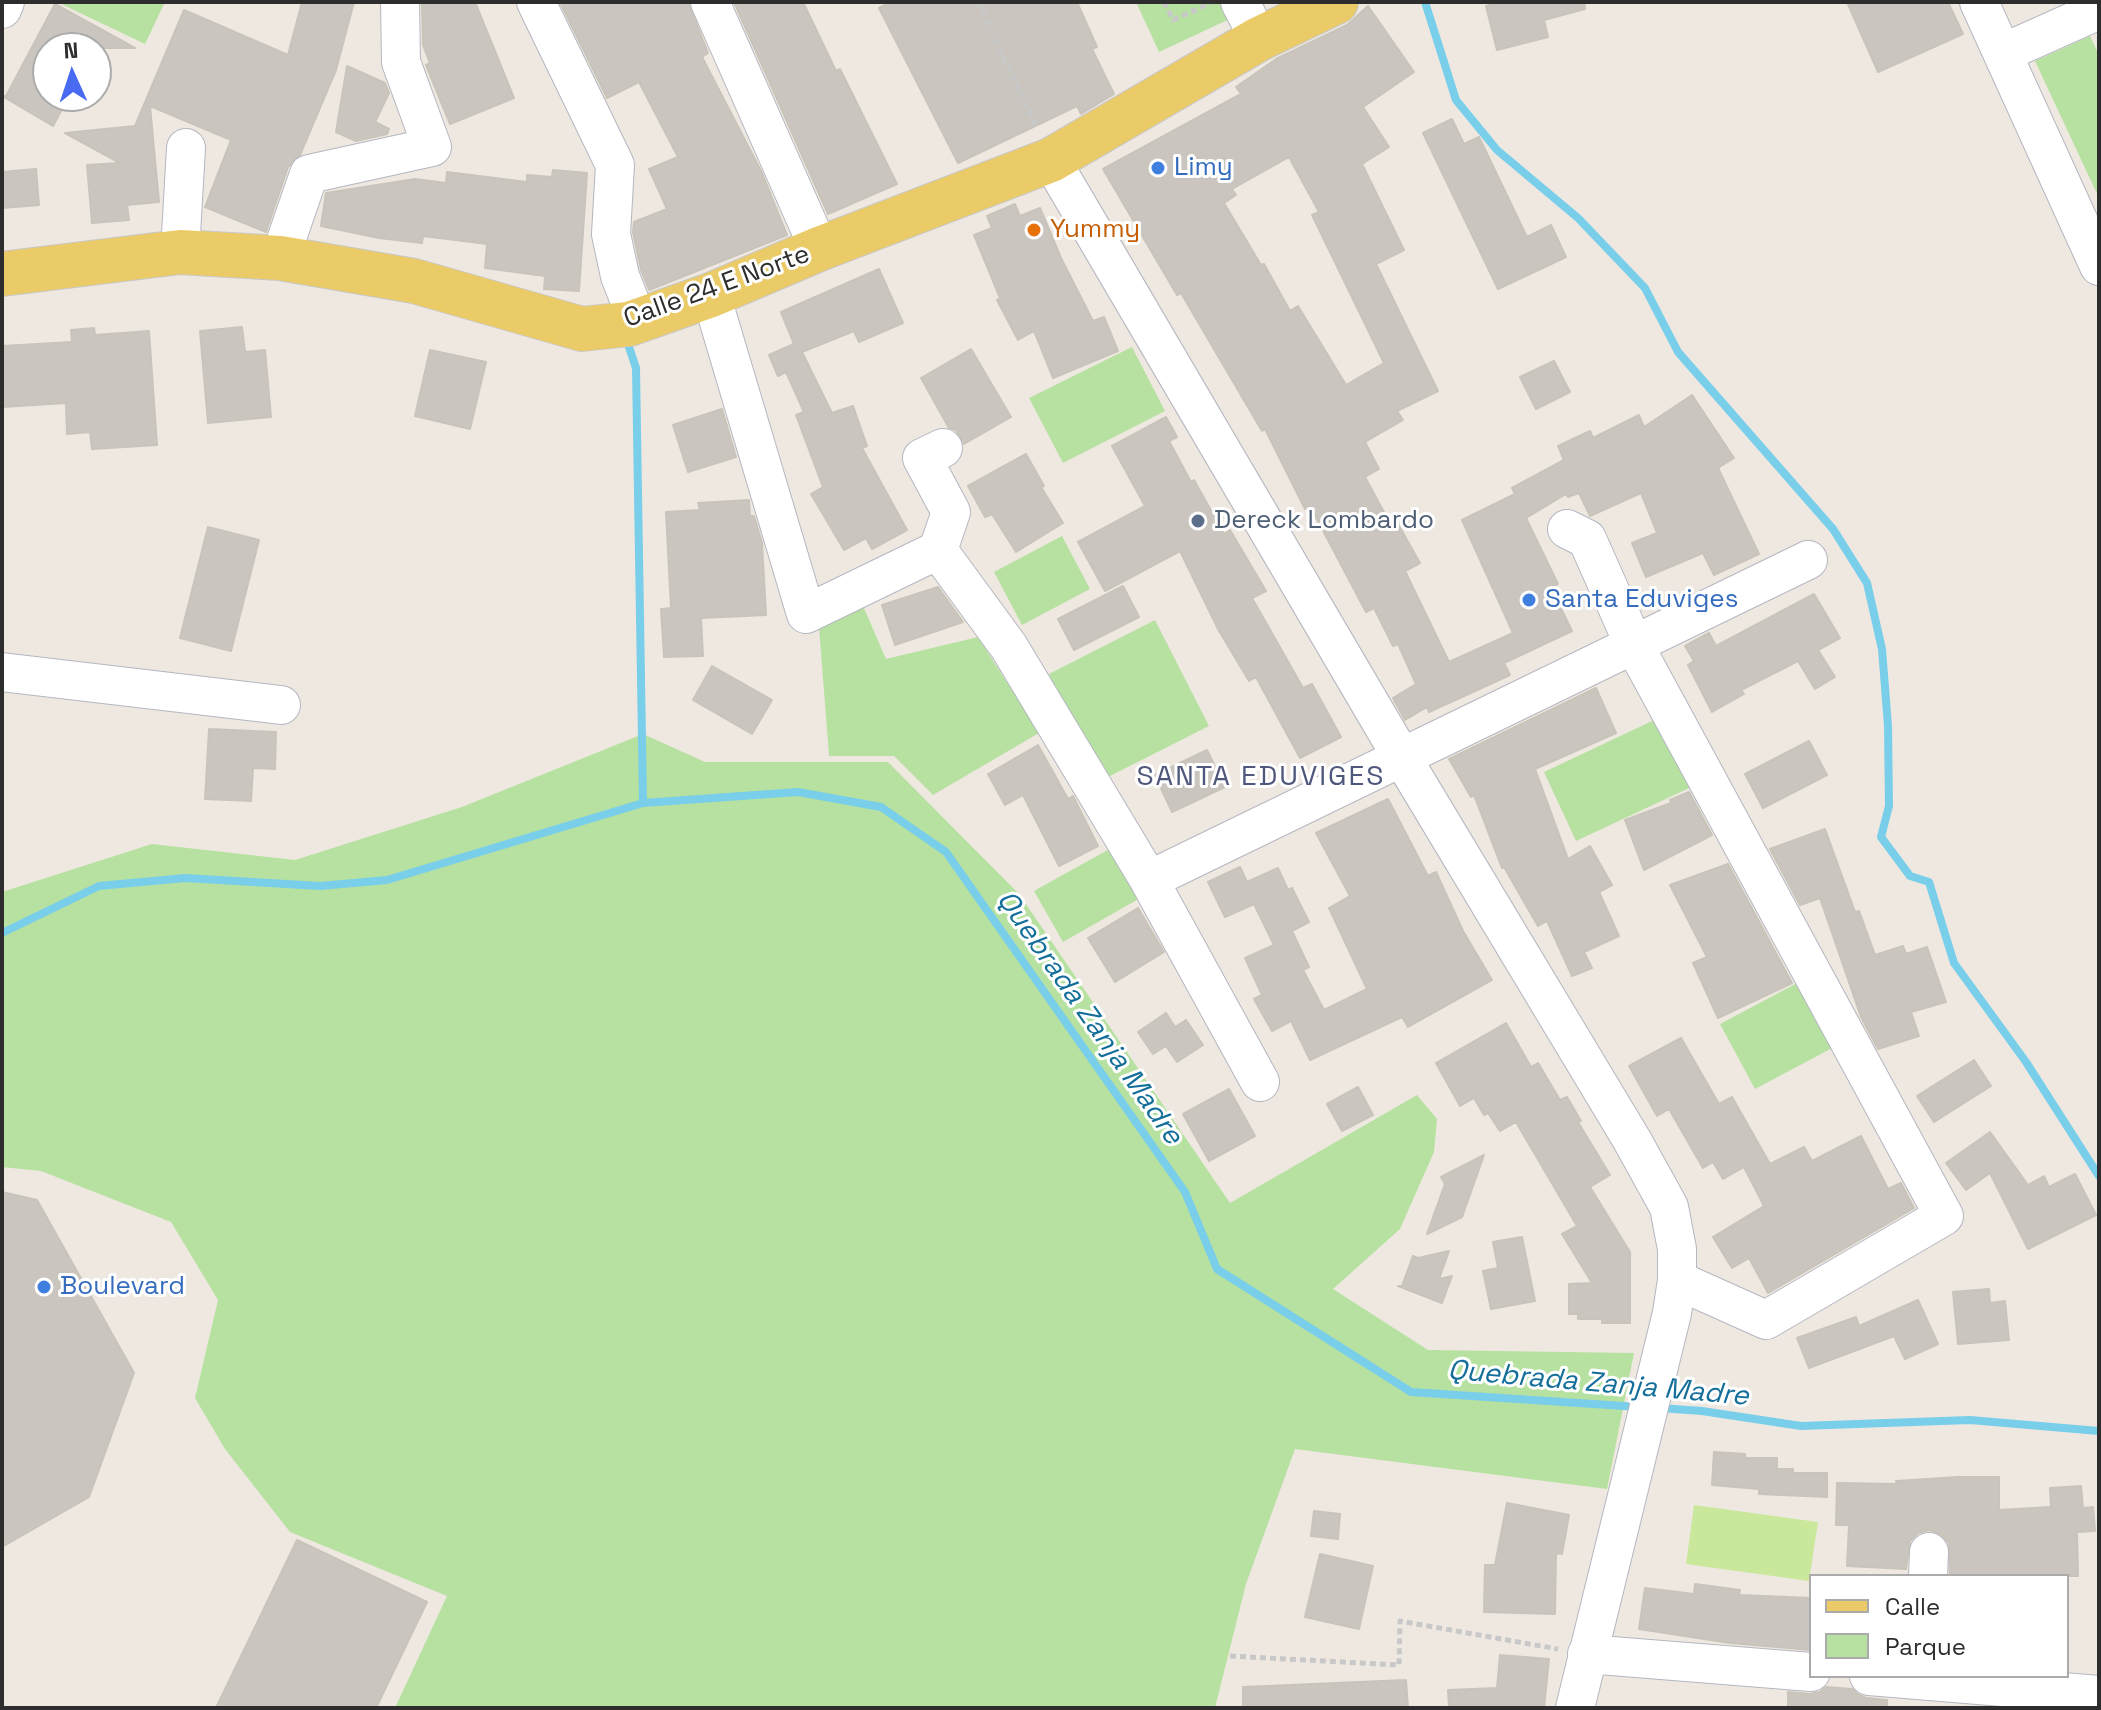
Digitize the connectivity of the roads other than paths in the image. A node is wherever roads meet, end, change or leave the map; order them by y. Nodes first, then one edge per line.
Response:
1 (5, 2) edge
2 (400, 2) edge
3 (536, 2) edge
4 (710, 2) edge
5 (1336, 2) edge
6 (1979, 2) edge
7 (2, 9) edge
8 (2099, 10) edge
9 (1249, 21) edge
10 (2003, 53) junction
11 (186, 148) dead end
12 (1051, 160) junction
13 (819, 249) junction
14 (180, 252) junction
15 (280, 258) junction
16 (2099, 266) edge
17 (2, 274) edge
18 (711, 295) junction
19 (634, 323) junction
20 (943, 448) dead end
21 (1567, 529) dead end
22 (938, 550) junction
23 (1808, 560) dead end
24 (1634, 645) junction
25 (2, 672) edge
26 (281, 705) dead end
27 (1401, 756) junction
28 (1149, 880) junction
29 (1260, 1082) dead end
30 (1677, 1280) junction
31 (1587, 1654) junction
32 (1809, 1672) edge
33 (1878, 1678) edge
34 (1920, 1688) edge
35 (2099, 1695) edge
36 (1575, 1708) edge

1 - 7 street
2 - 15 street
3 - 19 street
4 - 13 street
5 - 9 main road, Calle 24 E Norte
6 - 10 street
8 - 10 street
9 - 12 main road, Calle 24 E Norte
10 - 16 street
11 - 14 street
12 - 13 main road, Calle 24 E Norte
12 - 27 street
13 - 18 main road, Calle 24 E Norte
14 - 15 main road, Calle 24 E Norte
14 - 17 main road, Calle 24 E Norte
15 - 19 main road, Calle 24 E Norte
18 - 19 main road, Calle 24 E Norte
18 - 22 street
20 - 22 street
21 - 24 street
22 - 28 street
23 - 24 street
24 - 27 street
24 - 30 street
25 - 26 street
27 - 28 street
27 - 30 street
28 - 29 street
30 - 31 street
31 - 32 street
31 - 36 street
33 - 34 street
34 - 35 street

